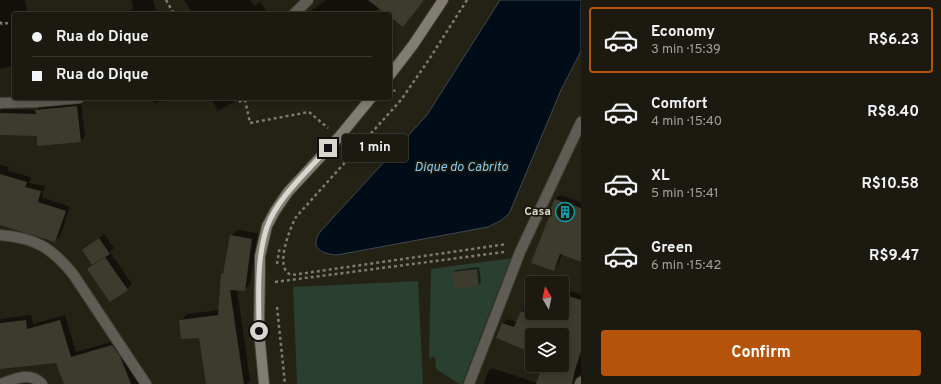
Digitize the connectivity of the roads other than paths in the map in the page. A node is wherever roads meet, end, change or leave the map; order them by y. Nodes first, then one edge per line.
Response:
1 (308, 0) edge
2 (443, 0) edge
3 (296, 12) edge
4 (392, 72) edge
5 (57, 100) edge
6 (369, 100) edge
7 (0, 103) edge
8 (581, 122) edge
9 (0, 235) edge
10 (1, 384) edge
11 (42, 384) edge
12 (146, 384) edge
13 (264, 384) edge
14 (469, 384) edge

1 - 3 street
2 - 4 street
5 - 7 street
6 - 13 street
8 - 14 street
9 - 12 street
10 - 11 street

